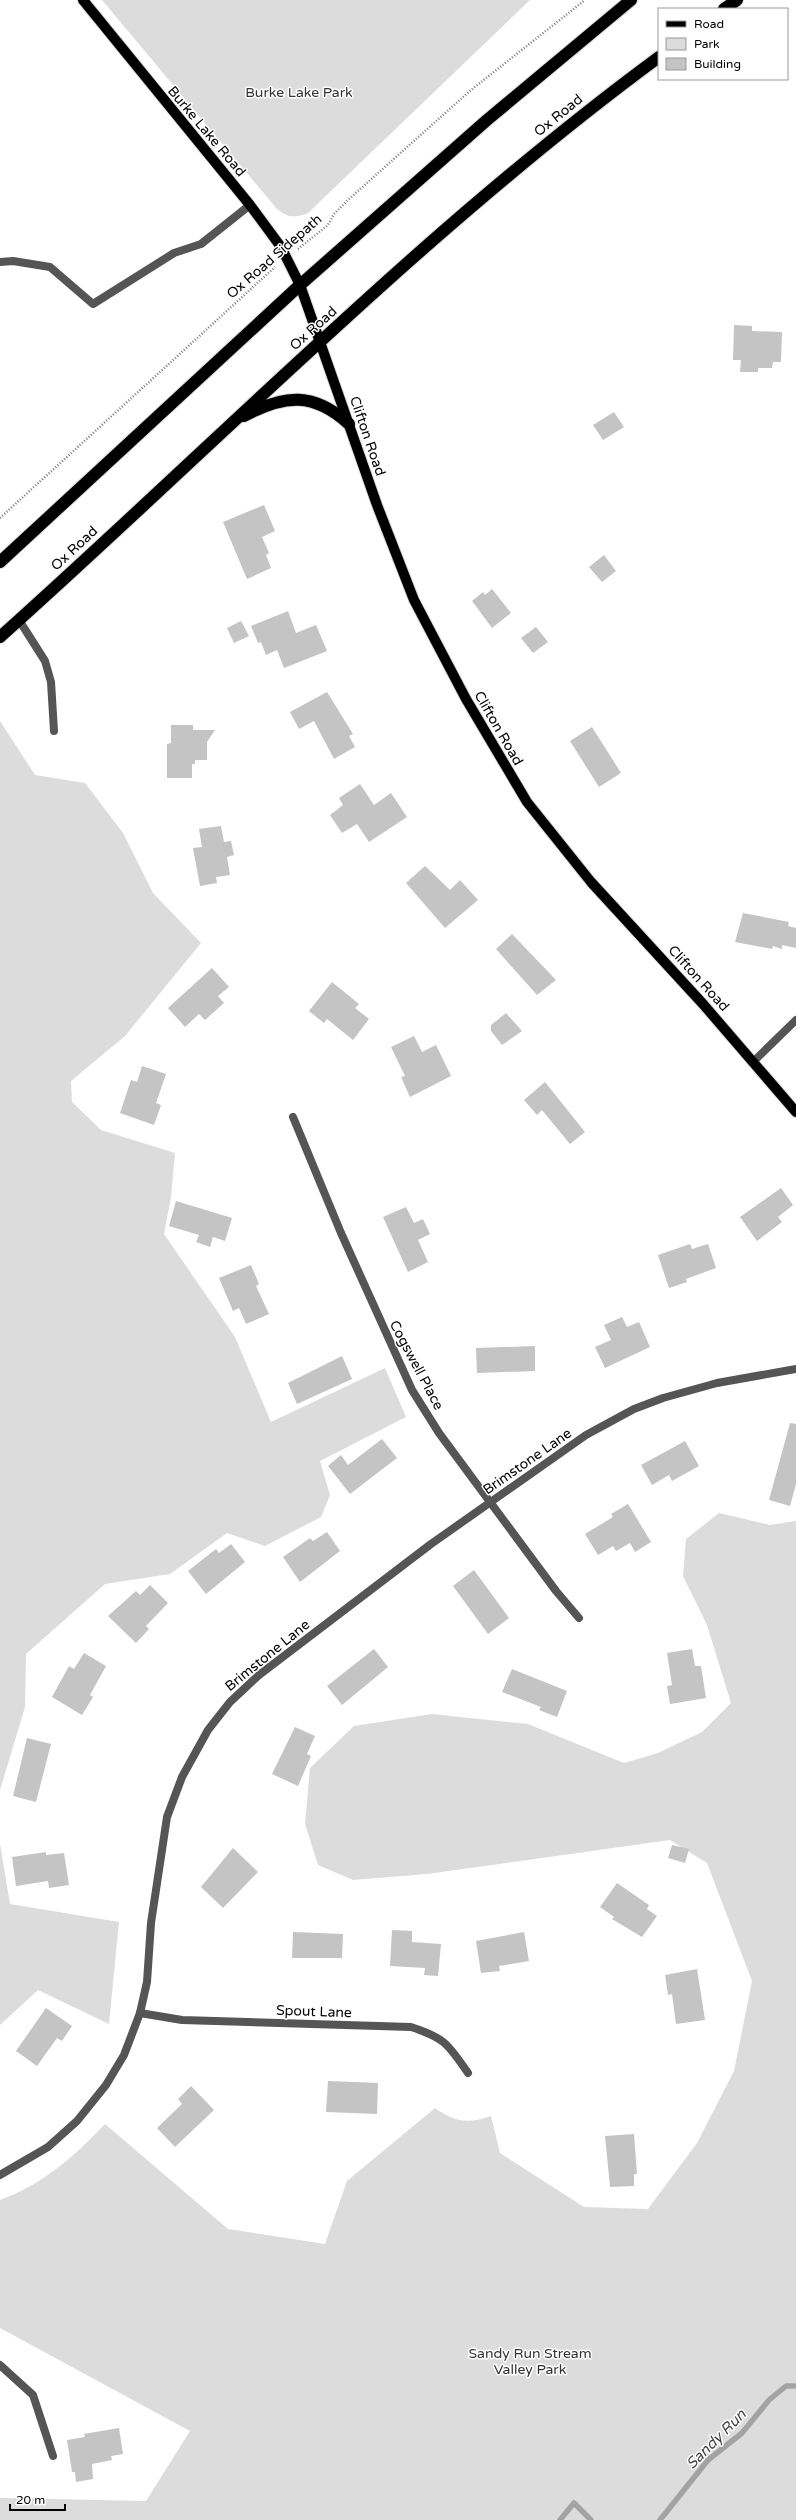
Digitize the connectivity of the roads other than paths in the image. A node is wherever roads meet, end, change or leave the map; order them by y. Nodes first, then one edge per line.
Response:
1 (83, 0) edge
2 (631, 0) edge
3 (737, 0) edge
4 (725, 8) edge
5 (658, 58) edge
6 (250, 205) junction
7 (0, 262) edge
8 (300, 285) junction
9 (320, 341) junction
10 (231, 423) junction
11 (349, 424) junction
12 (0, 562) edge
13 (19, 620) junction
14 (0, 637) edge
15 (54, 731) dead end
16 (796, 1020) edge
17 (753, 1062) junction
18 (796, 1112) edge
19 (293, 1117) dead end
20 (796, 1369) edge
21 (491, 1501) junction
22 (579, 1618) dead end
23 (140, 2013) junction
24 (468, 2073) dead end
25 (0, 2175) edge
26 (0, 2365) edge
27 (53, 2456) dead end

1 - 6 main road, Burke Lake Road
2 - 8 highway
3 - 4 highway
5 - 9 highway, Ox Road
6 - 7 street
6 - 8 main road, Burke Lake Road
8 - 9 main road, Clifton Road
8 - 12 highway
9 - 10 highway, Ox Road
9 - 11 main road, Clifton Road
10 - 11 highway
10 - 13 highway, Ox Road
11 - 17 main road, Clifton Road
13 - 14 highway, Ox Road
13 - 15 street
16 - 17 street
17 - 18 main road, Clifton Road
19 - 21 street, Cogswell Place
20 - 21 street, Brimstone Lane
21 - 22 street, Cogswell Place
21 - 23 street, Brimstone Lane
23 - 24 street, Spout Lane
23 - 25 street, Brimstone Lane
26 - 27 street

